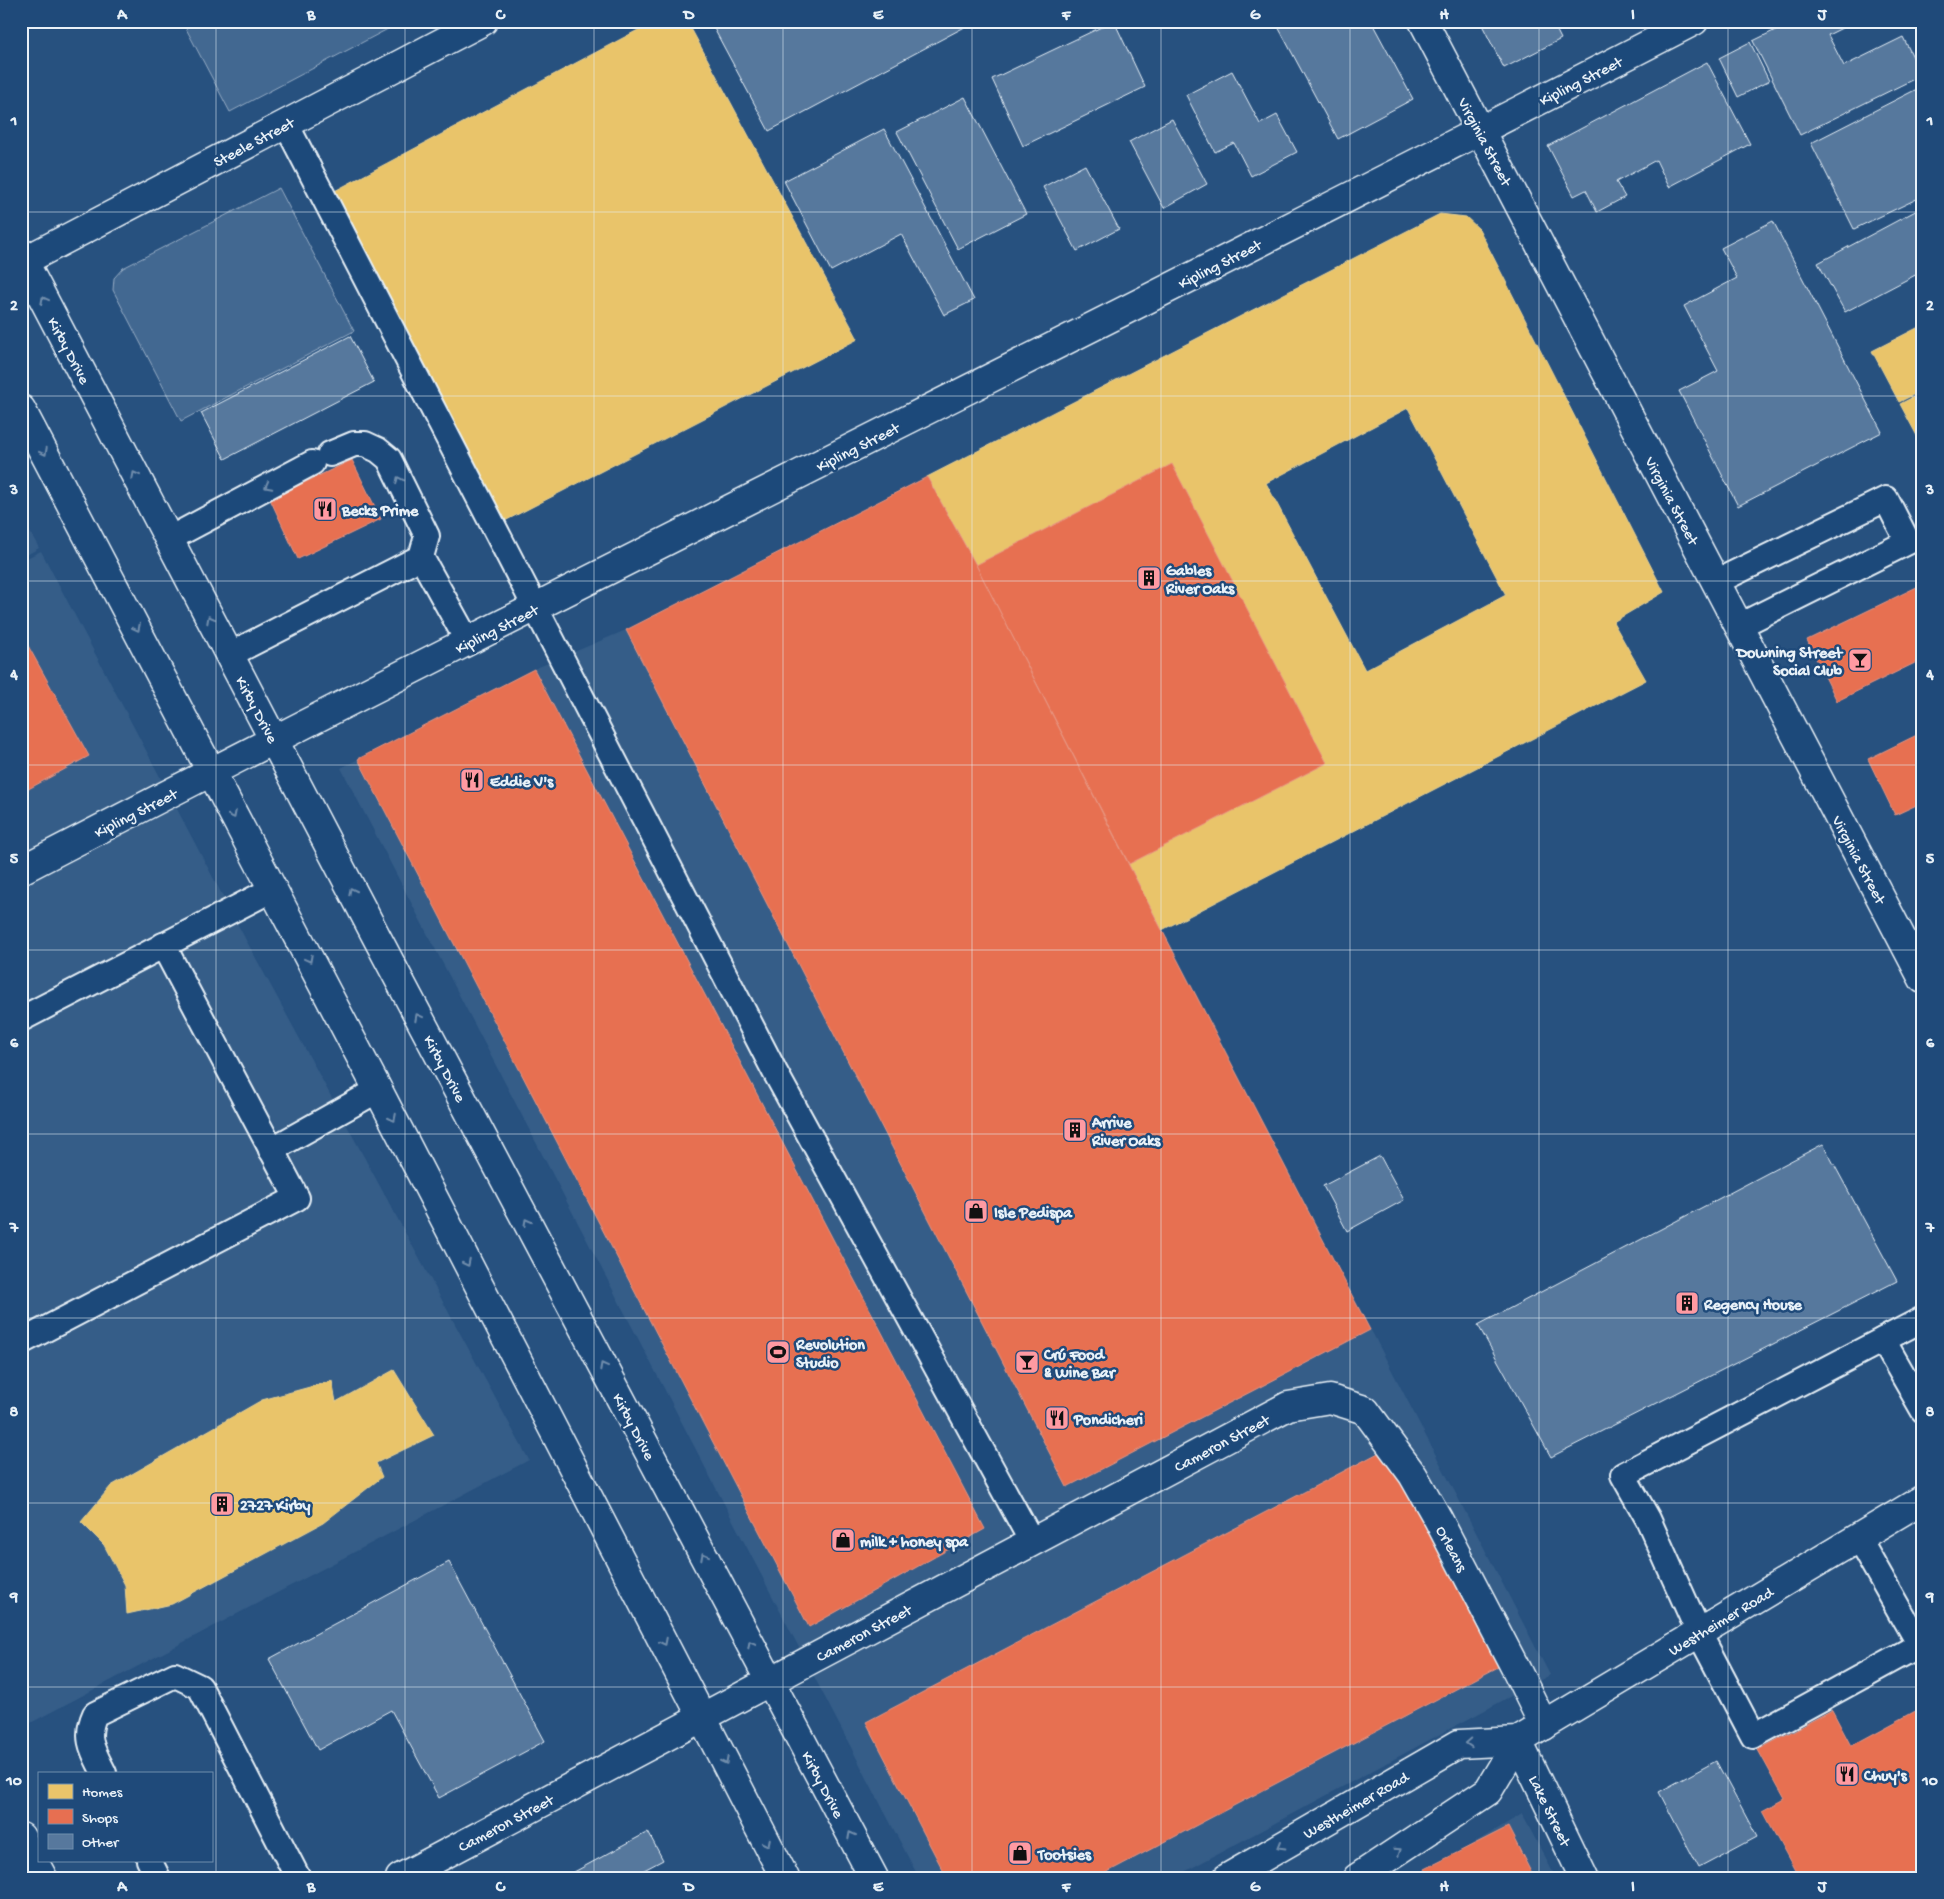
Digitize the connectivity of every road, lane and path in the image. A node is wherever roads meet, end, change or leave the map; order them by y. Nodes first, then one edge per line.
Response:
1 (483, 21) edge
2 (1423, 21) edge
3 (1694, 21) edge
4 (286, 124) junction
5 (1480, 131) junction
6 (22, 259) edge
7 (21, 409) edge
8 (169, 539) junction
9 (420, 557) junction
10 (1716, 582) junction
11 (535, 608) junction
12 (1739, 626) junction
13 (468, 642) junction
14 (229, 655) junction
15 (274, 740) junction
16 (212, 771) junction
17 (21, 870) edge
18 (273, 888) junction
19 (162, 946) junction
20 (1916, 952) edge
21 (1923, 979) edge
22 (21, 1019) edge
23 (378, 1090) junction
24 (271, 1150) junction
25 (1923, 1319) edge
26 (1883, 1340) junction
27 (21, 1342) edge
28 (1330, 1399) joint
29 (1923, 1410) edge
30 (1923, 1499) edge
31 (1858, 1537) junction
32 (1032, 1542) junction
33 (1699, 1634) junction
34 (1921, 1647) edge
35 (770, 1682) junction
36 (702, 1718) junction
37 (1544, 1726) junction
38 (1518, 1741) junction
39 (103, 1772) edge
40 (21, 1836) edge
41 (150, 1862) edge
42 (1361, 1877) edge
43 (42, 1878) edge
44 (158, 1878) edge
45 (298, 1878) edge
46 (400, 1878) edge
47 (785, 1878) edge
48 (874, 1878) edge
49 (1227, 1878) edge
50 (1584, 1878) edge

1 - 4 street, Steele Street
2 - 5 street, Virginia Street
3 - 5 street, Kipling Street
4 - 6 street, Steele Street
4 - 11 lane
5 - 10 street, Virginia Street
5 - 11 street, Kipling Street
8 -> 6 street, Kirby Drive
7 -> 16 street
9 -> 8 lane
14 -> 8 street, Kirby Drive
9 - 13 lane
9 - 14 lane
10 - 12 street, Virginia Street
10 - 12 lane
11 - 13 street, Kipling Street
11 - 32 lane
12 - 20 street, Virginia Street
13 - 15 street, Kipling Street
14 - 15 street, Kirby Drive
15 - 16 street, Kipling Street
35 -> 15 street, Kirby Drive
16 - 17 street, Kipling Street
16 -> 18 street
18 - 19 lane
18 -> 23 street
19 - 22 lane
19 - 24 lane
20 - 21 street, Virginia Street
23 - 24 lane
23 -> 36 street
24 - 27 lane
25 - 26 lane
26 - 29 lane
26 - 33 lane
28 - 32 street, Cameron Street
28 - 37 street, Orleans
30 - 31 street, Westheimer Road
31 - 33 street, Westheimer Road
31 - 34 lane
32 - 35 street, Cameron Street
33 - 34 lane
33 - 37 street, Westheimer Road
35 - 36 street, Cameron Street
48 -> 35 street, Kirby Drive
36 - 46 street, Cameron Street
36 -> 47 street
37 - 38 street, Westheimer Road
42 -> 38 street, Westheimer Road
38 -> 49 street, Westheimer Road
38 - 50 street, Lake Street
39 - 45 lane
40 - 43 street
41 - 44 lane

